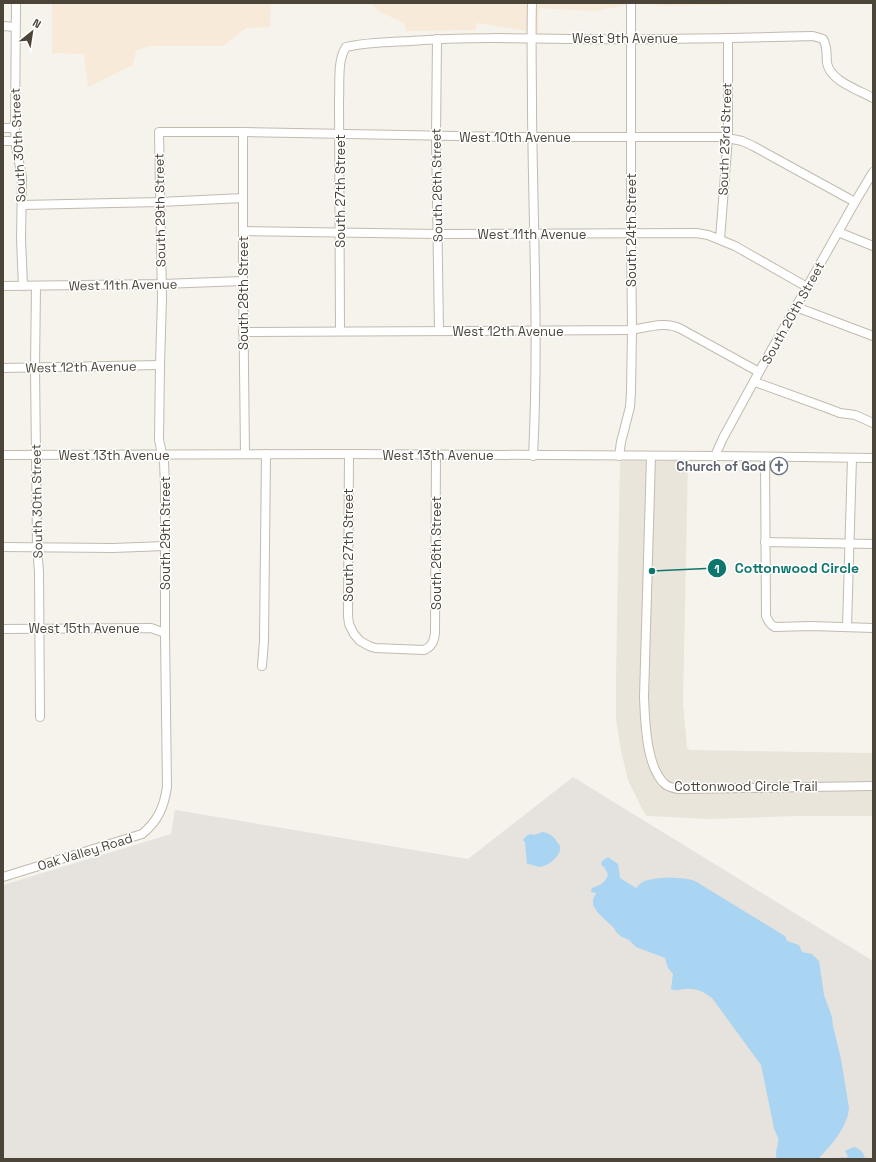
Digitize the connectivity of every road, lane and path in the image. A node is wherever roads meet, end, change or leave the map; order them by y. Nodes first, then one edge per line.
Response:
1 (16, 3) edge
2 (532, 3) edge
3 (631, 3) edge
4 (3, 26) edge
5 (15, 27) junction
6 (532, 38) junction
7 (631, 38) junction
8 (728, 38) junction
9 (437, 39) junction
10 (344, 51) joint
11 (873, 98) edge
12 (3, 128) edge
13 (15, 128) junction
14 (159, 132) joint
15 (243, 132) junction
16 (339, 134) junction
17 (436, 136) junction
18 (632, 136) junction
19 (532, 137) junction
20 (728, 138) junction
21 (3, 141) edge
22 (15, 141) junction
23 (873, 172) edge
24 (243, 198) junction
25 (160, 202) junction
26 (855, 202) junction
27 (22, 205) junction
28 (243, 231) junction
29 (838, 232) junction
30 (340, 233) junction
31 (630, 233) junction
32 (438, 234) junction
33 (534, 234) junction
34 (720, 240) junction
35 (873, 246) edge
36 (243, 281) junction
37 (162, 284) junction
38 (3, 286) edge
39 (23, 286) junction
40 (36, 286) junction
41 (807, 287) junction
42 (796, 307) junction
43 (632, 330) junction
44 (340, 331) junction
45 (439, 331) junction
46 (536, 331) junction
47 (243, 332) junction
48 (873, 336) edge
49 (160, 365) junction
50 (3, 368) edge
51 (35, 368) junction
52 (759, 372) junction
53 (755, 382) junction
54 (873, 423) edge
55 (162, 454) junction
56 (245, 454) junction
57 (266, 454) junction
58 (349, 454) junction
59 (3, 455) edge
60 (36, 455) junction
61 (436, 456) junction
62 (533, 456) junction
63 (619, 456) junction
64 (651, 456) junction
65 (715, 456) junction
66 (765, 457) junction
67 (852, 458) junction
68 (873, 458) edge
69 (765, 542) junction
70 (849, 544) junction
71 (873, 544) edge
72 (37, 546) junction
73 (165, 546) junction
74 (3, 547) edge
75 (847, 627) junction
76 (873, 628) edge
77 (3, 629) edge
78 (40, 629) junction
79 (165, 633) junction
80 (428, 649) joint
81 (262, 666) dead end
82 (40, 717) dead end
83 (873, 786) edge
84 (166, 791) joint
85 (3, 877) edge

1 - 5 street, South 30th Street
2 - 6 street
3 - 7 street, South 24th Street
4 - 5 street
5 - 13 street, South 30th Street
6 - 7 street, West 9th Avenue
6 - 9 street, West 9th Avenue
6 - 19 street
7 - 8 street, West 9th Avenue
7 - 18 street, South 24th Street
8 - 11 street, West 9th Avenue
8 - 20 street, South 23rd Street
9 - 10 street, West 9th Avenue
9 - 17 street, South 26th Street
10 - 16 street, South 27th Street
12 - 13 street
13 - 22 street, South 30th Street
14 - 15 street, West 10th Avenue
14 - 25 street, South 29th Street
15 - 16 street, West 10th Avenue
15 - 24 street, South 28th Street
16 - 17 street, West 10th Avenue
16 - 30 street, South 27th Street
17 - 19 street, West 10th Avenue
17 - 32 street, South 26th Street
18 - 19 street, West 10th Avenue
18 - 20 street, West 10th Avenue
18 - 31 street, South 24th Street
19 - 33 street
20 - 26 street, West 10th Avenue
20 - 34 street, South 23rd Street
21 - 22 street
22 - 27 street, South 30th Street
23 - 26 street, South 20th Street
24 - 25 street
24 - 28 street, South 28th Street
25 - 27 street
25 - 37 street, South 29th Street
26 - 29 street, South 20th Street
27 - 39 street, South 30th Street
28 - 30 street, West 11th Avenue
28 - 36 street, South 28th Street
29 - 35 street
29 - 41 street, South 20th Street
30 - 32 street, West 11th Avenue
30 - 44 street, South 27th Street
31 - 33 street, West 11th Avenue
31 - 34 street, West 11th Avenue
31 - 43 street, South 24th Street
32 - 33 street, West 11th Avenue
32 - 45 street, South 26th Street
33 - 46 street
34 - 41 street, West 11th Avenue
36 - 37 street, West 11th Avenue
36 - 47 street, South 28th Street
37 - 40 street, West 11th Avenue
37 - 49 street, South 29th Street
38 - 39 street, West 11th Avenue
39 - 40 street, West 11th Avenue
40 - 51 street, South 30th Street
41 - 42 street, South 20th Street
42 - 48 street
42 - 52 street, South 20th Street
43 - 46 street, West 12th Avenue
43 - 52 street, West 12th Avenue
43 - 63 street, South 24th Street
44 - 45 street, West 12th Avenue
44 - 47 street, West 12th Avenue
45 - 46 street, West 12th Avenue
46 - 62 street
47 - 56 street, South 28th Street
49 - 51 street, West 12th Avenue
49 - 55 street, South 29th Street
50 - 51 street, West 12th Avenue
51 - 60 street, South 30th Street
52 - 53 street, South 20th Street
53 - 54 street
53 - 65 street, South 20th Street
55 - 56 street, West 13th Avenue
55 - 60 street, West 13th Avenue
55 - 73 street, South 29th Street
56 - 57 street, West 13th Avenue
57 - 58 street, West 13th Avenue
57 - 81 street
58 - 61 street, West 13th Avenue
58 - 80 street, South 27th Street
59 - 60 street, West 13th Avenue
60 - 72 street, South 30th Street
61 - 62 street, West 13th Avenue
61 - 80 street, South 26th Street
62 - 63 street, West 13th Avenue
63 - 64 street, West 13th Avenue
64 - 65 street, West 13th Avenue
64 - 83 street, Cottonwood Circle Trail
65 - 66 street, West 13th Avenue
66 - 67 street, West 13th Avenue
66 - 69 street
67 - 68 street, West 13th Avenue
67 - 70 street
69 - 70 street
69 - 75 street
70 - 71 street
70 - 75 street
72 - 73 street
72 - 74 street
72 - 78 street, South 30th Street
73 - 79 street, South 29th Street
75 - 76 street
77 - 78 street, West 15th Avenue
78 - 79 street, West 15th Avenue
78 - 82 street, South 30th Street
79 - 84 street, South 29th Street
84 - 85 street, Oak Valley Road

